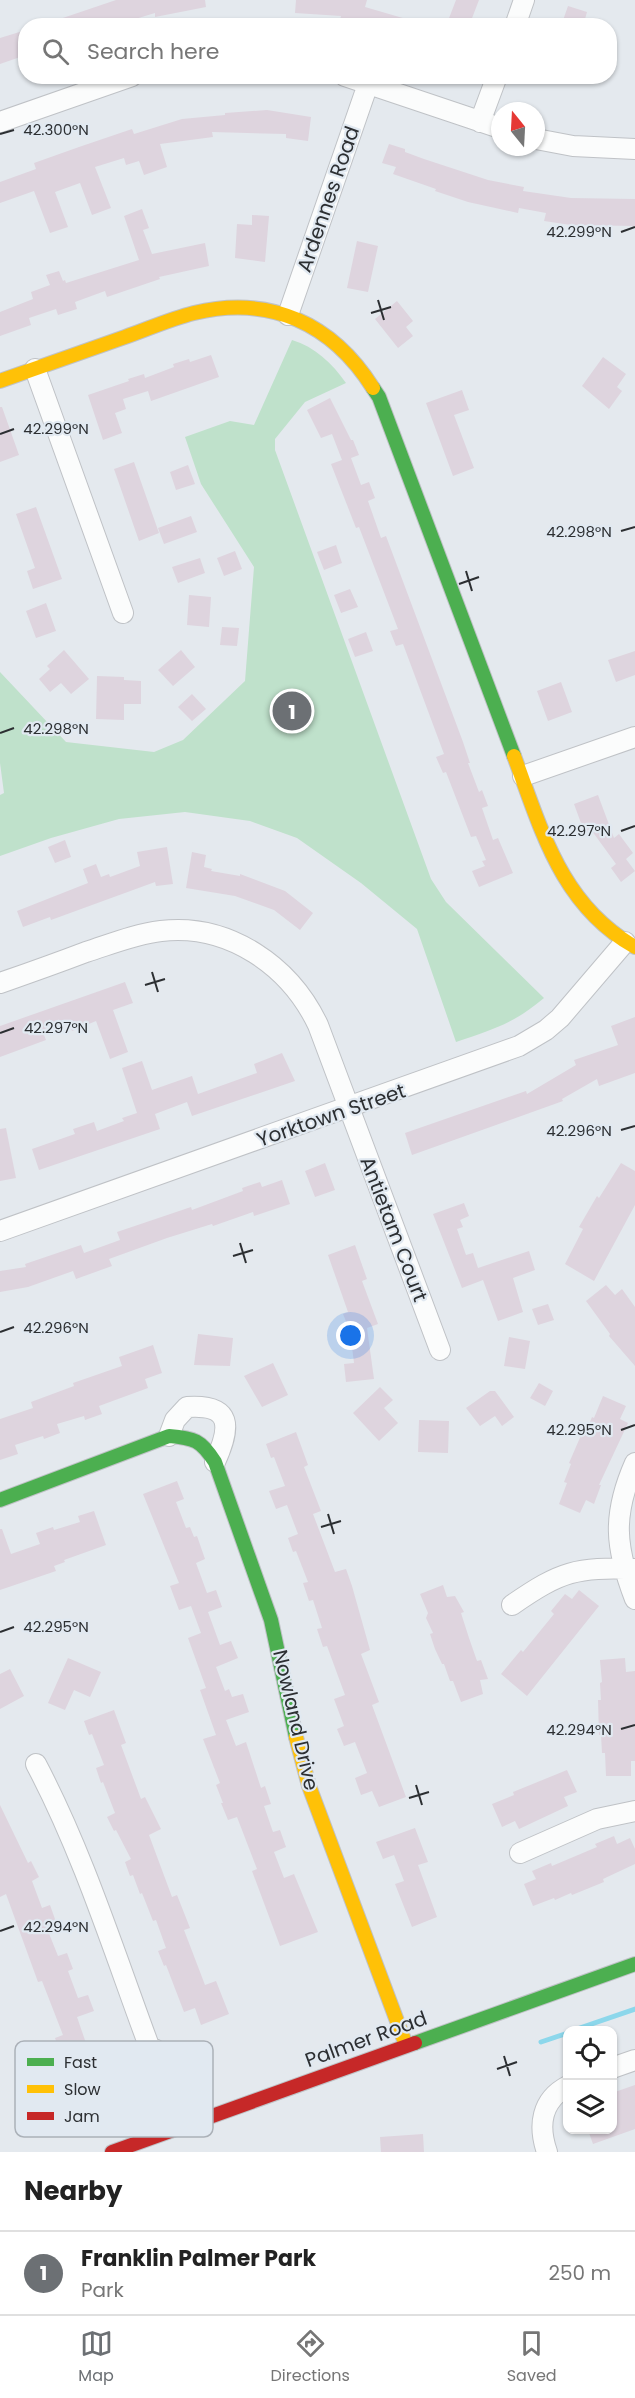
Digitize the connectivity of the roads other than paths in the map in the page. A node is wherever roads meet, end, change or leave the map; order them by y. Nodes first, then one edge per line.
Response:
1 (524, 0) edge
2 (518, 18) edge
3 (109, 84) edge
4 (368, 84) joint
5 (494, 84) edge
6 (0, 122) edge
7 (480, 122) junction
8 (491, 126) edge
9 (545, 141) edge
10 (635, 149) edge
11 (288, 315) junction
12 (35, 369) junction
13 (0, 381) edge
14 (123, 613) dead end
15 (635, 737) edge
16 (523, 776) junction
17 (630, 944) edge
18 (0, 983) edge
19 (348, 1108) junction
20 (0, 1231) edge
21 (440, 1350) dead end
22 (169, 1436) junction
23 (215, 1462) junction
24 (635, 1463) edge
25 (0, 1500) edge
26 (629, 1569) edge
27 (635, 1599) edge
28 (512, 1605) dead end
29 (36, 1764) dead end
30 (635, 1810) edge
31 (520, 1853) dead end
32 (635, 1964) edge
33 (147, 2041) edge
34 (406, 2045) junction
35 (635, 2060) edge
36 (617, 2066) edge
37 (563, 2089) edge
38 (213, 2115) edge
39 (153, 2137) edge
40 (112, 2152) edge
41 (547, 2152) edge

1 - 2 street
3 - 6 street
4 - 7 street
4 - 11 street, Ardennes Road
5 - 7 street
7 - 8 street
9 - 10 street
11 - 12 street
11 - 16 street
12 - 13 street
12 - 14 street
15 - 16 street
16 - 17 street
17 - 19 street, Yorktown Street
18 - 19 street, Antietam Court
19 - 20 street, Yorktown Street
19 - 21 street, Antietam Court
22 - 23 street, Nowland Drive
22 - 23 street
22 - 25 street, Nowland Drive
23 - 34 street, Nowland Drive
24 - 26 street
26 - 27 street
26 - 28 street
29 - 33 street
30 - 31 street
32 - 34 street, Palmer Road
34 - 38 street, Palmer Road
35 - 36 street
37 - 41 street
39 - 40 street, Palmer Road

